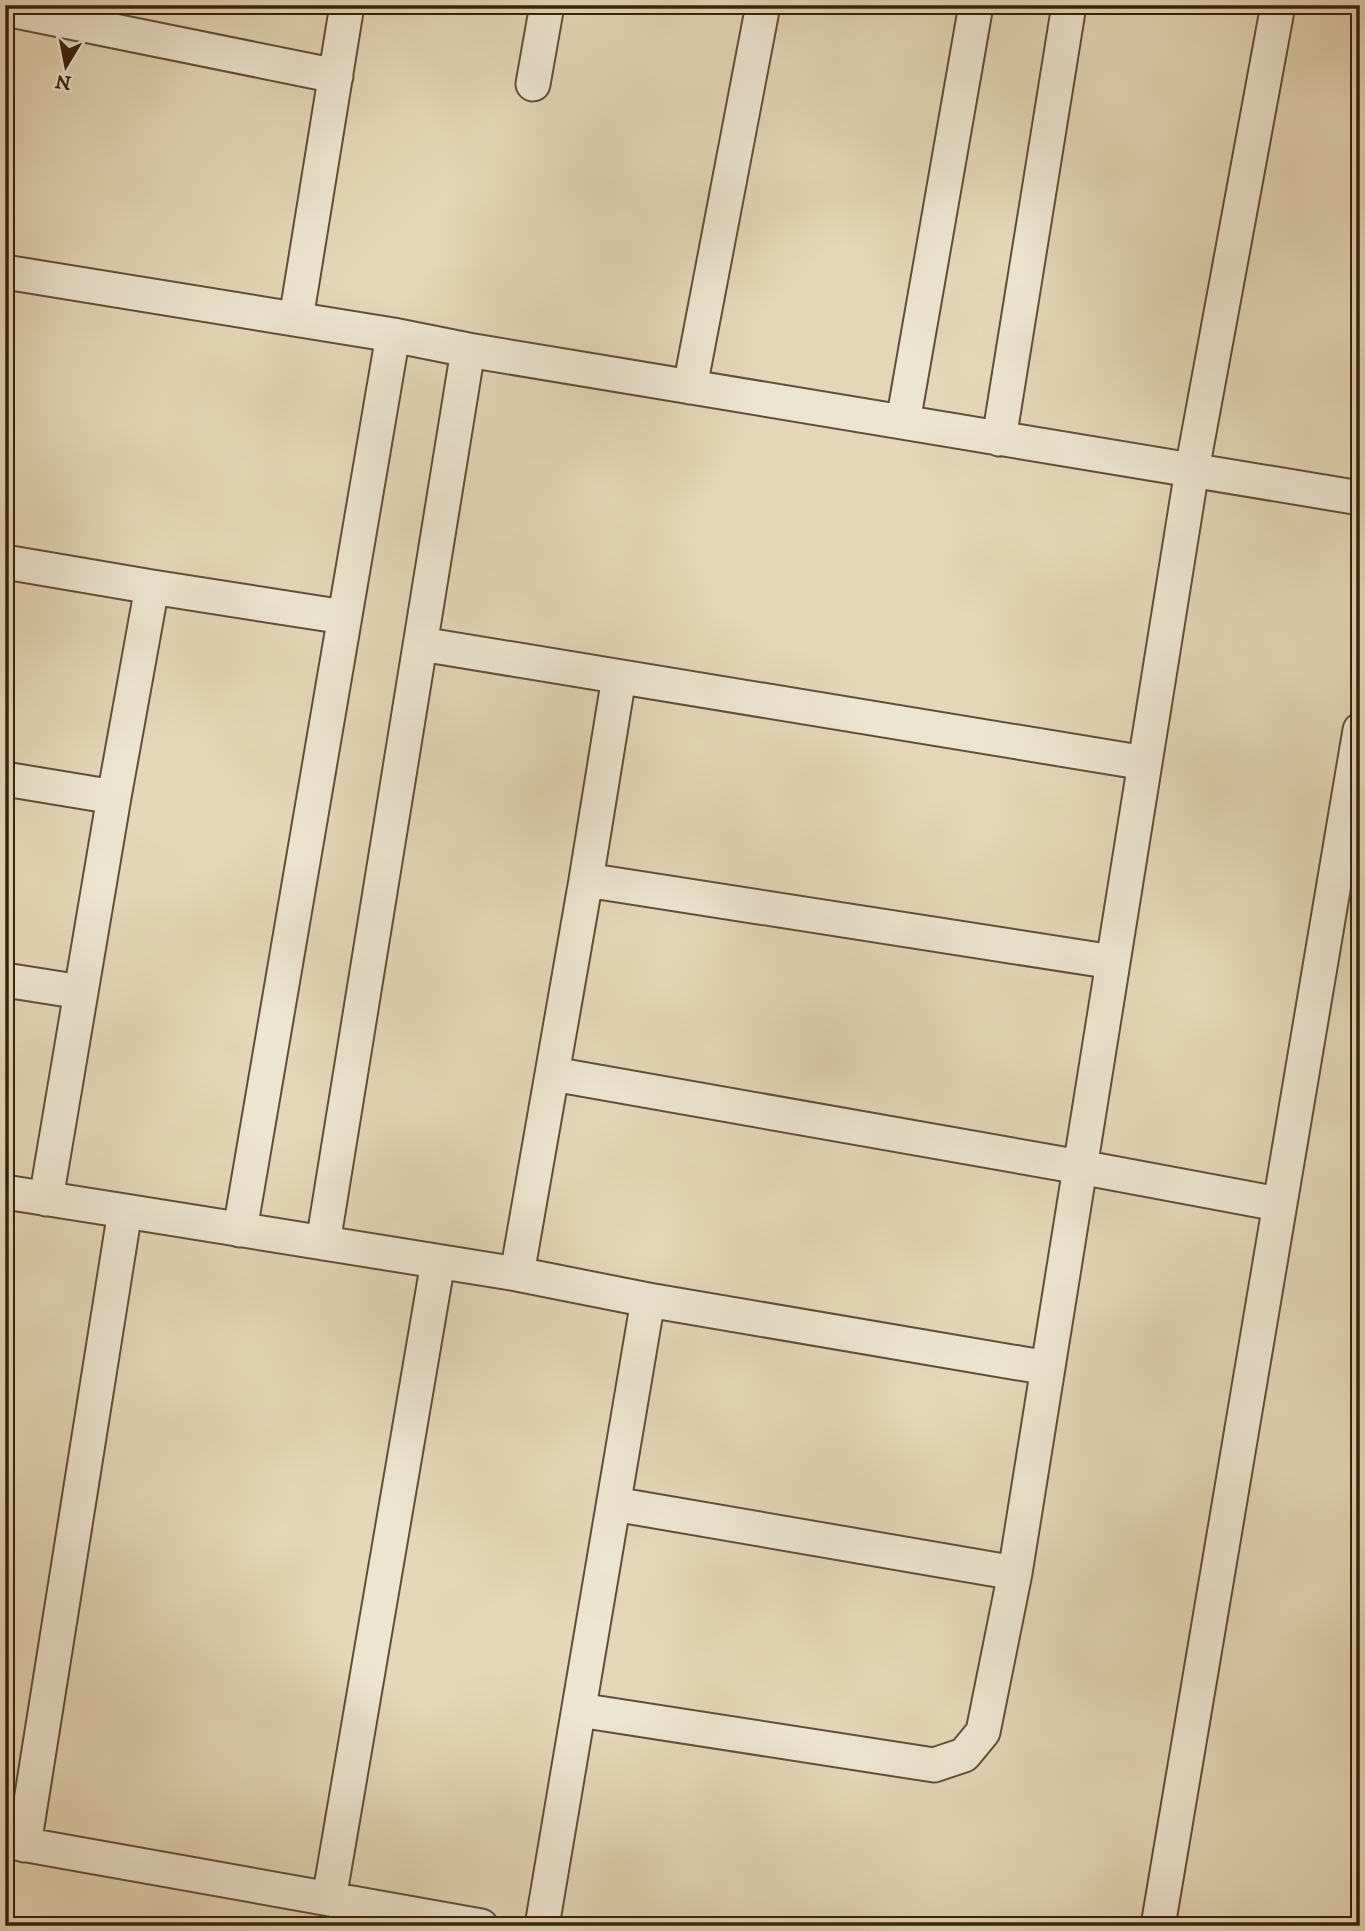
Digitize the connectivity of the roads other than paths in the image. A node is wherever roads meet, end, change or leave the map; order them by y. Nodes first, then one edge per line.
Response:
1 (347, 5) edge
2 (547, 5) edge
3 (763, 5) edge
4 (976, 5) edge
5 (1069, 5) edge
6 (1278, 5) edge
7 (16, 11) dead end
8 (336, 76) junction
9 (533, 84) dead end
10 (5, 272) edge
11 (296, 319) junction
12 (393, 335) junction
13 (468, 350) junction
14 (690, 387) junction
15 (903, 422) junction
16 (999, 439) junction
17 (1192, 470) junction
18 (1360, 498) edge
19 (5, 562) edge
20 (152, 587) junction
21 (344, 617) junction
22 (421, 644) junction
23 (619, 677) junction
24 (1360, 730) edge
25 (1145, 763) junction
26 (5, 779) edge
27 (114, 797) junction
28 (586, 880) junction
29 (1113, 962) junction
30 (5, 980) edge
31 (81, 992) junction
32 (553, 1074) junction
33 (1080, 1167) junction
34 (5, 1192) edge
35 (46, 1199) junction
36 (1278, 1204) junction
37 (125, 1211) junction
38 (240, 1230) junction
39 (323, 1243) junction
40 (438, 1262) junction
41 (517, 1275) junction
42 (648, 1300) junction
43 (1048, 1368) junction
44 (614, 1504) junction
45 (1015, 1573) junction
46 (579, 1710) junction
47 (14, 1843) edge
48 (329, 1899) junction
49 (481, 1926) edge
50 (542, 1926) edge
51 (1158, 1926) edge

1 - 8 street
2 - 9 street
3 - 14 street
4 - 15 street
5 - 16 street
6 - 17 street
7 - 8 street
8 - 11 street
10 - 11 street
11 - 12 street
12 - 13 street
12 - 21 street
13 - 14 street
13 - 22 street
14 - 15 street
15 - 16 street
16 - 17 street
17 - 18 street
17 - 25 street
19 - 20 street
20 - 21 street
20 - 27 street
21 - 38 street
22 - 23 street
22 - 39 street
23 - 25 street
23 - 28 street
24 - 36 street
25 - 29 street
26 - 27 street
27 - 31 street
28 - 29 street
28 - 32 street
29 - 33 street
30 - 31 street
31 - 35 street
32 - 33 street
32 - 41 street
33 - 36 street
33 - 43 street
34 - 35 street
35 - 37 street
36 - 51 street
37 - 38 street
37 - 47 street
38 - 39 street
39 - 40 street
40 - 41 street
40 - 48 street
41 - 42 street
42 - 43 street
42 - 44 street
43 - 45 street
44 - 45 street
44 - 46 street
45 - 46 street
46 - 50 street
47 - 48 street
48 - 49 street

